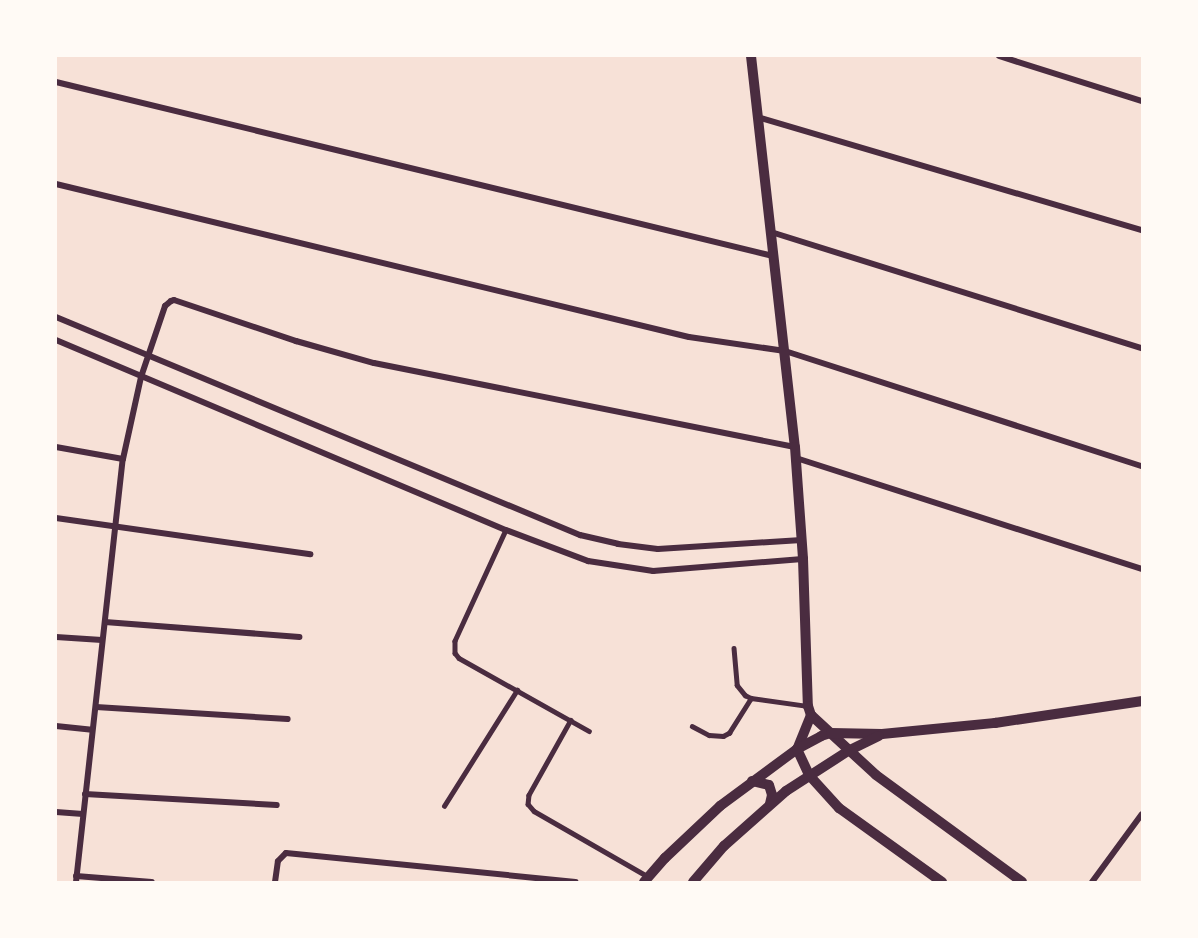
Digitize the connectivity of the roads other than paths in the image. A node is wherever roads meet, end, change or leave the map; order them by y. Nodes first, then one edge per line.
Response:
1 (752, 56) edge
2 (999, 56) edge
3 (56, 82) edge
4 (1143, 101) edge
5 (757, 117) junction
6 (56, 184) edge
7 (1143, 230) edge
8 (770, 231) junction
9 (773, 256) junction
10 (56, 317) edge
11 (56, 340) edge
12 (1143, 348) edge
13 (785, 351) junction
14 (147, 357) junction
15 (141, 377) junction
16 (56, 447) edge
17 (795, 452) junction
18 (123, 459) junction
19 (1143, 466) edge
20 (56, 518) edge
21 (115, 525) junction
22 (506, 530) junction
23 (802, 540) junction
24 (310, 554) dead end
25 (803, 559) junction
26 (1143, 568) edge
27 (105, 622) junction
28 (56, 637) edge
29 (299, 637) dead end
30 (102, 640) junction
31 (734, 648) dead end
32 (517, 690) junction
33 (751, 698) junction
34 (1143, 701) edge
35 (96, 707) junction
36 (810, 710) junction
37 (288, 719) dead end
38 (571, 720) junction
39 (56, 726) edge
40 (692, 726) dead end
41 (92, 730) junction
42 (589, 731) dead end
43 (831, 733) junction
44 (882, 734) junction
45 (797, 750) junction
46 (848, 751) junction
47 (808, 775) junction
48 (752, 780) junction
49 (85, 794) junction
50 (770, 804) junction
51 (277, 805) dead end
52 (444, 806) dead end
53 (56, 812) edge
54 (83, 814) junction
55 (1143, 814) edge
56 (76, 879) edge
57 (646, 880) edge
58 (698, 881) edge
59 (153, 882) edge
60 (275, 882) edge
61 (576, 882) edge
62 (942, 882) edge
63 (1022, 882) edge
64 (1092, 882) edge

1 - 5 street
2 - 4 street
3 - 9 street
5 - 7 street
5 - 8 street
6 - 13 street
8 - 9 street
8 - 12 street
9 - 13 street
10 - 14 street
11 - 15 street
13 - 17 street
13 - 19 street
14 - 15 street
14 - 17 street
14 - 23 street
15 - 18 street
15 - 22 street
16 - 18 street
17 - 23 street
17 - 26 street
18 - 21 street
20 - 21 street
21 - 24 street
21 - 27 street
22 - 25 street
22 - 32 lane
23 - 25 street
25 - 36 street
27 - 29 street
27 - 30 street
28 - 30 street
30 - 35 street
31 - 33 lane
32 - 38 lane
32 - 52 lane
33 - 36 lane
33 - 40 lane
34 - 44 street
35 - 37 street
35 - 41 street
36 - 43 street
36 - 45 street
38 - 42 lane
38 - 57 lane
39 - 41 street
41 - 49 street
43 - 44 street
43 - 45 street
43 - 46 street
44 - 46 street
45 - 47 street
45 - 48 street
46 - 47 street
46 - 63 street
47 - 50 street
47 - 62 street
48 - 50 street
48 - 57 street
49 - 51 street
49 - 54 street
50 - 58 street
53 - 54 street
54 - 56 street
55 - 64 street
56 - 59 street
60 - 61 street

